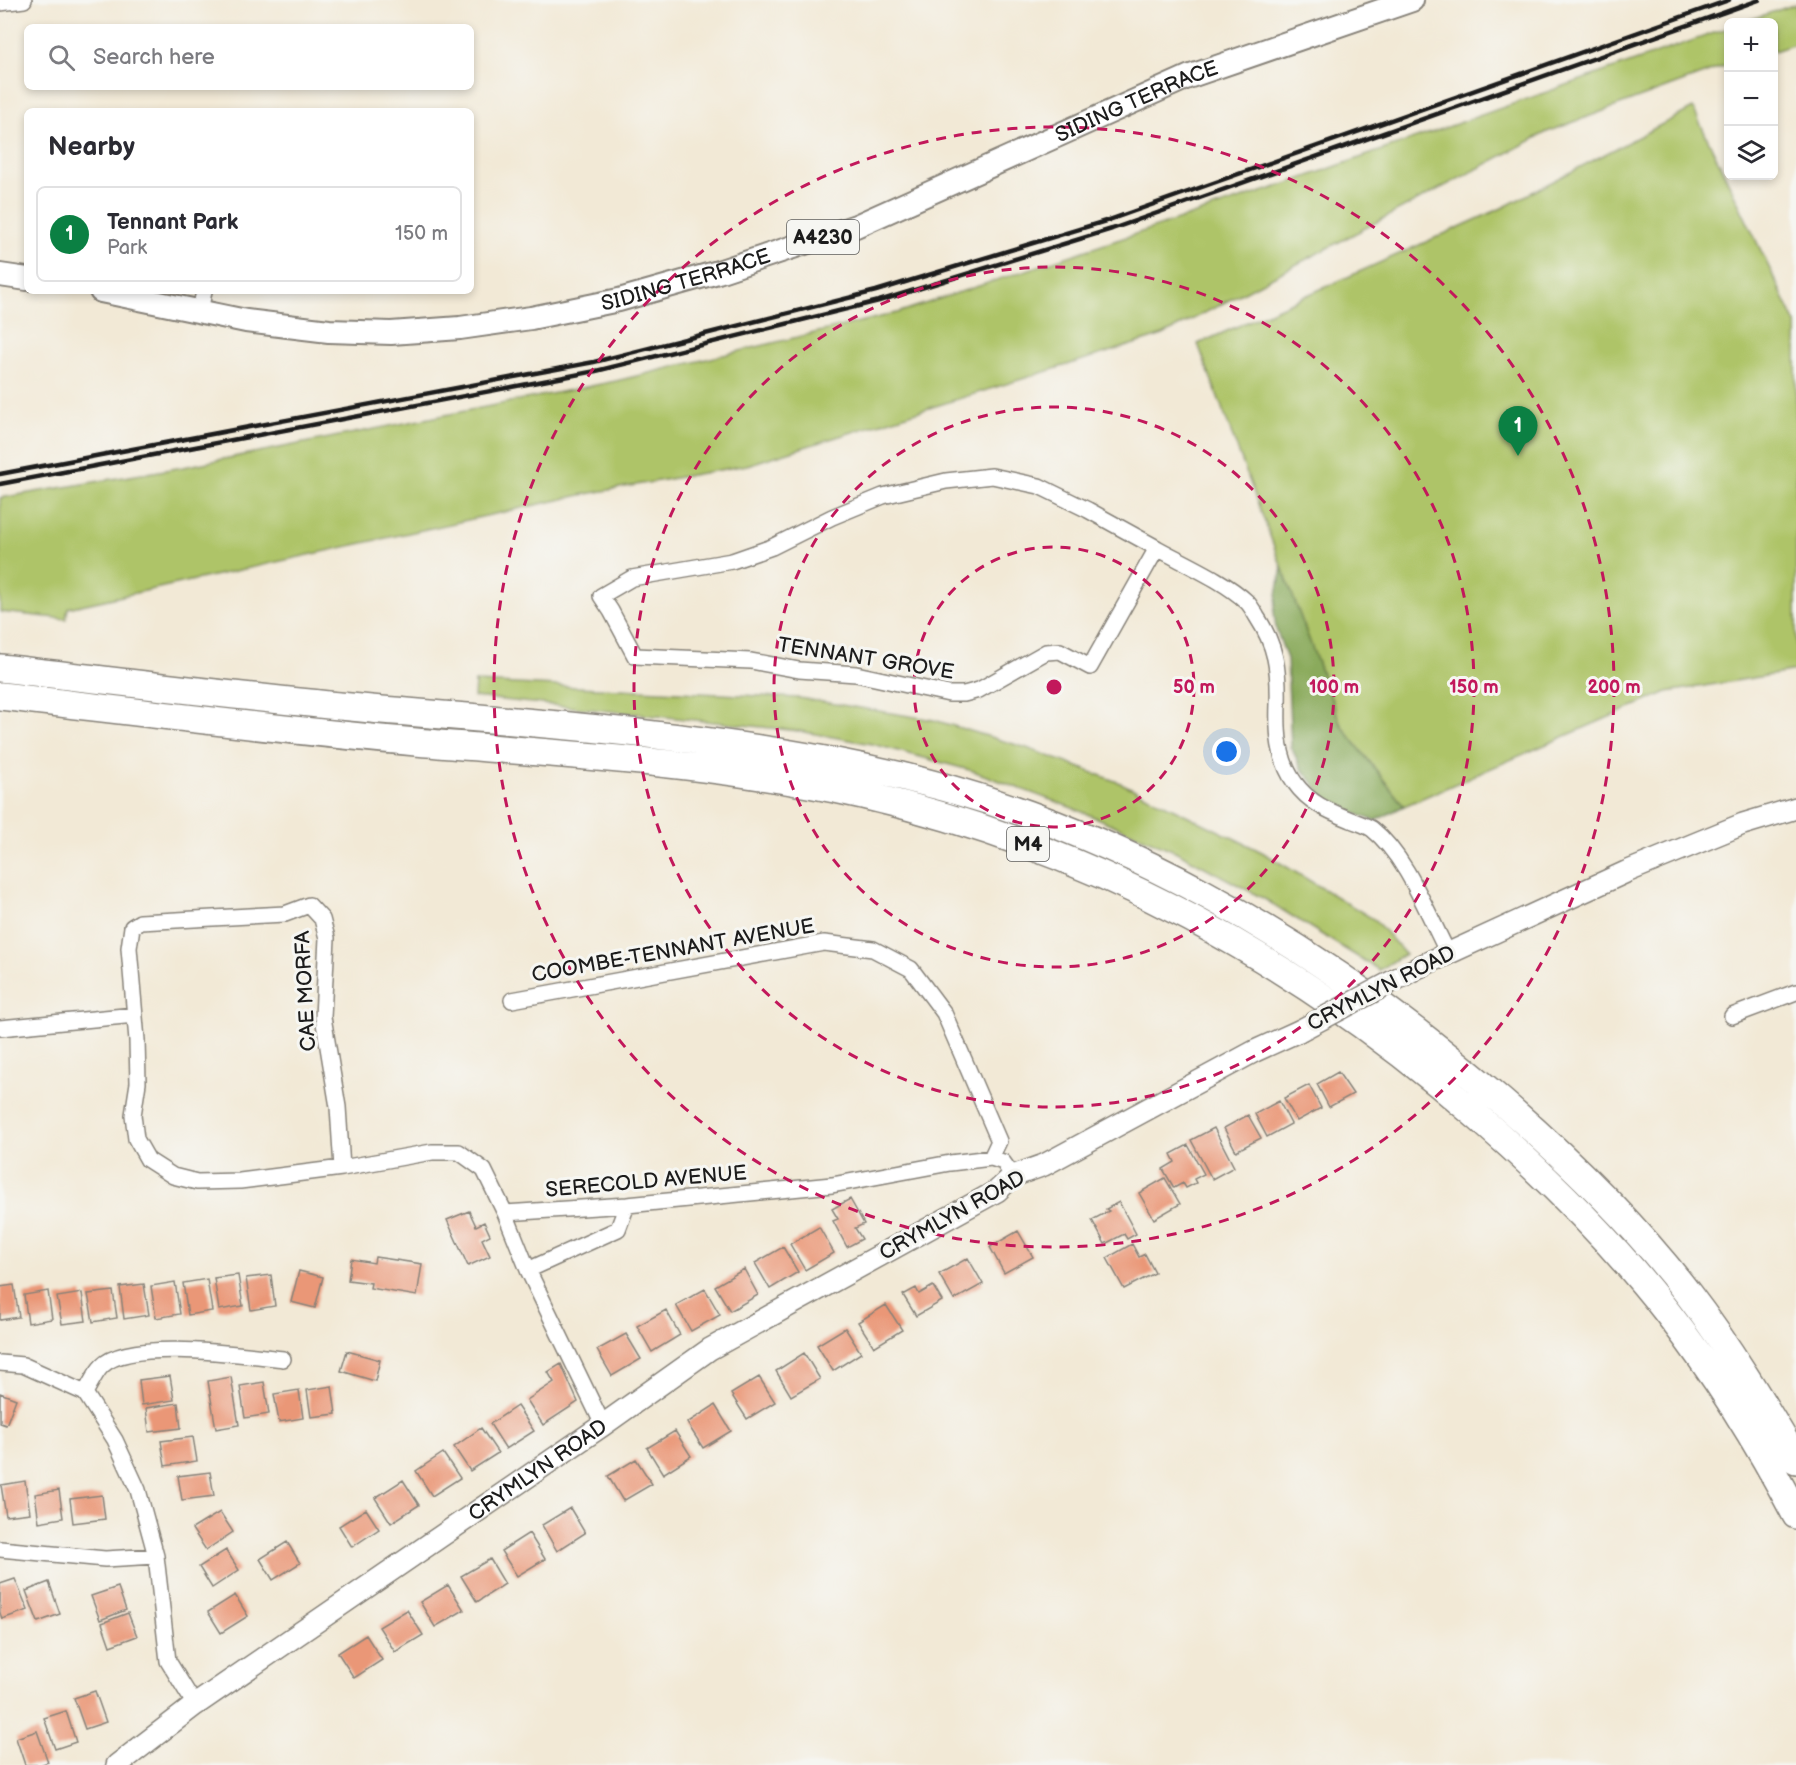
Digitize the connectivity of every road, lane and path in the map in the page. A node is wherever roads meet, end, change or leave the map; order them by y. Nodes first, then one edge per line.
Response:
1 (24, 0) edge
2 (1412, 0) edge
3 (0, 3) edge
4 (0, 275) edge
5 (24, 279) edge
6 (129, 294) edge
7 (202, 302) edge
8 (1157, 548) junction
9 (0, 668) edge
10 (0, 696) edge
11 (1796, 808) edge
12 (1448, 953) junction
13 (1796, 992) edge
14 (512, 1000) dead end
15 (135, 1015) junction
16 (1732, 1016) dead end
17 (0, 1028) edge
18 (992, 1158) junction
19 (342, 1168) junction
20 (1013, 1176) junction
21 (627, 1205) junction
22 (505, 1213) junction
23 (528, 1270) junction
24 (283, 1359) dead end
25 (0, 1363) edge
26 (85, 1393) junction
27 (603, 1425) junction
28 (1796, 1460) edge
29 (1796, 1515) edge
30 (0, 1549) edge
31 (156, 1556) junction
32 (195, 1705) junction
33 (117, 1765) edge

1 - 3 street
2 - 7 main road, SIDING TERRACE / A4230
4 - 5 main road
6 - 7 main road, A4230
8 - 8 street, TENNANT GROVE
8 - 12 street
9 - 28 highway, M4
10 - 29 highway, M4
11 - 12 street, CRYMLYN ROAD
12 - 20 street, CRYMLYN ROAD, bridge
13 - 16 street
14 - 18 street, COOMBE-TENNANT AVENUE
15 - 17 street
15 - 19 street, CAE MORFA
15 - 19 street, CAE MORFA
18 - 20 street
18 - 21 street, SERECOLD AVENUE
19 - 22 street, CAE MORFA
20 - 27 street, CRYMLYN ROAD
21 - 22 street, SERECOLD AVENUE
21 - 23 street
22 - 23 street
23 - 27 street
24 - 26 street
25 - 26 street
26 - 31 street
27 - 32 street, CRYMLYN ROAD
30 - 31 street
31 - 32 street
32 - 33 street, CRYMLYN ROAD

